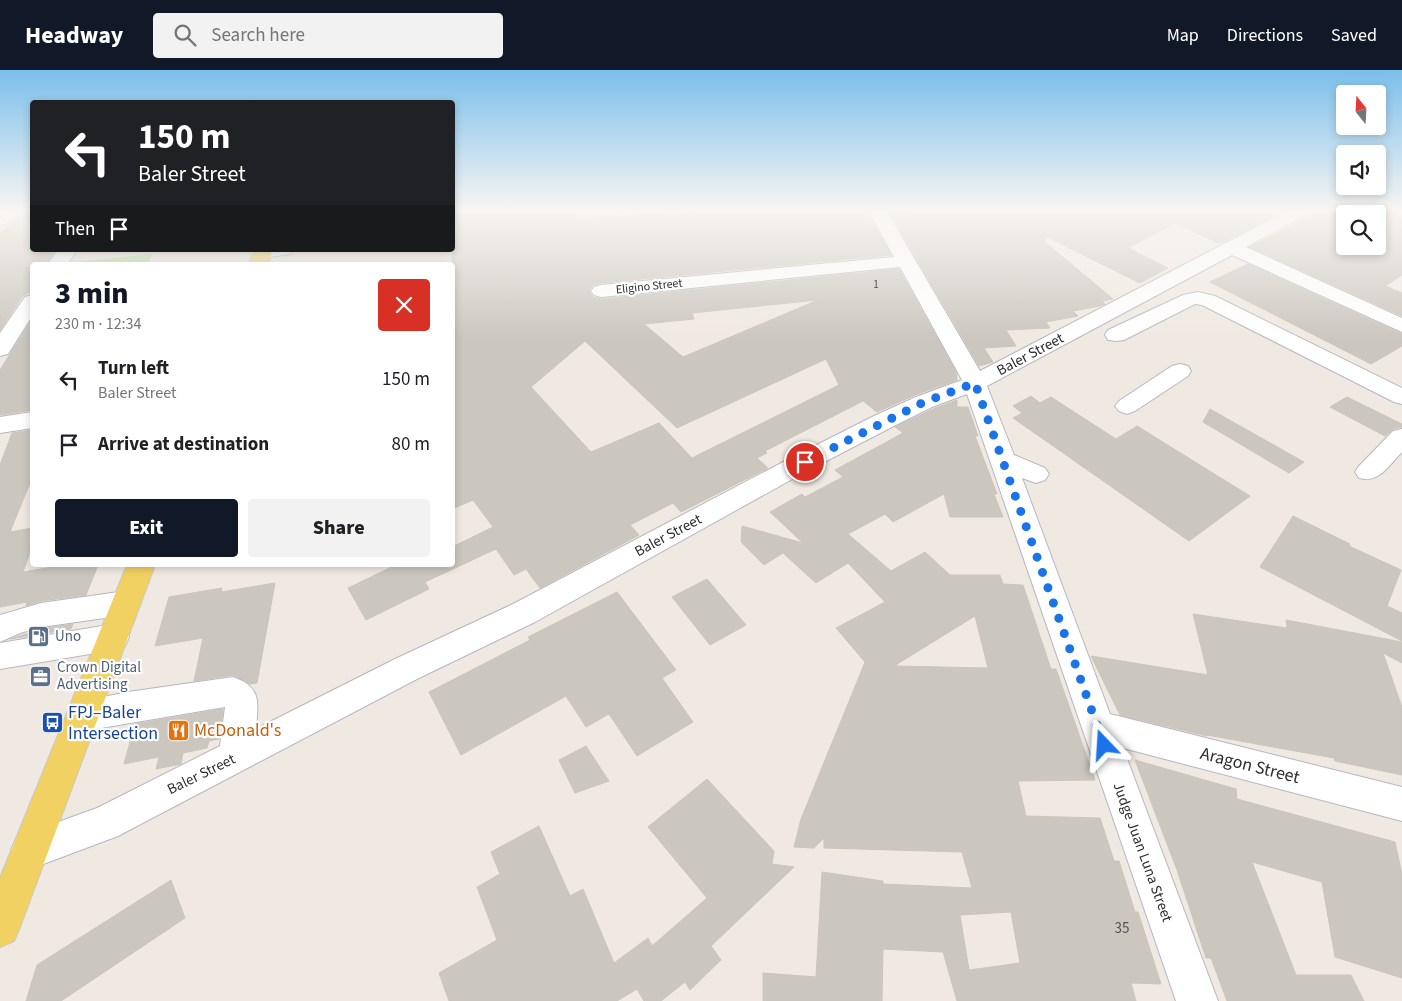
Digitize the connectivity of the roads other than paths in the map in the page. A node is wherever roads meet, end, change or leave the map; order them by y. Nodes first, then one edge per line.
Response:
1 (903, 253) edge
2 (1220, 253) edge
3 (1244, 253) edge
4 (907, 261) junction
5 (601, 291) dead end
6 (30, 305) edge
7 (1402, 326) edge
8 (1103, 328) junction
9 (0, 349) edge
10 (1180, 371) dead end
11 (975, 383) junction
12 (1402, 397) edge
13 (1127, 406) dead end
14 (30, 420) edge
15 (0, 425) edge
16 (1402, 436) edge
17 (1003, 460) junction
18 (1368, 472) dead end
19 (1036, 474) dead end
20 (140, 567) edge
21 (126, 604) junction
22 (0, 629) edge
23 (114, 637) junction
24 (0, 656) edge
25 (83, 716) junction
26 (1098, 726) junction
27 (236, 757) junction
28 (1402, 804) edge
29 (30, 850) junction
30 (0, 927) edge
31 (1197, 1001) edge

1 - 4 street, Judge Juan Luna Street
2 - 8 street, Baler Street
3 - 7 street
4 - 5 street, Eligino Street
4 - 11 street, Judge Juan Luna Street
6 - 9 street
8 - 11 street, Baler Street
8 - 12 street
10 - 13 street
11 - 17 street, Judge Juan Luna Street
11 - 27 street, Baler Street
14 - 15 street
16 - 18 street
17 - 19 street
17 - 26 street, Judge Juan Luna Street
20 - 21 main road
21 - 22 street
21 - 23 main road
23 - 24 street
23 - 25 main road
25 - 27 street
25 - 29 main road
26 - 28 street, Aragon Street
26 - 31 street, Judge Juan Luna Street
27 - 29 street, Baler Street
29 - 30 main road

